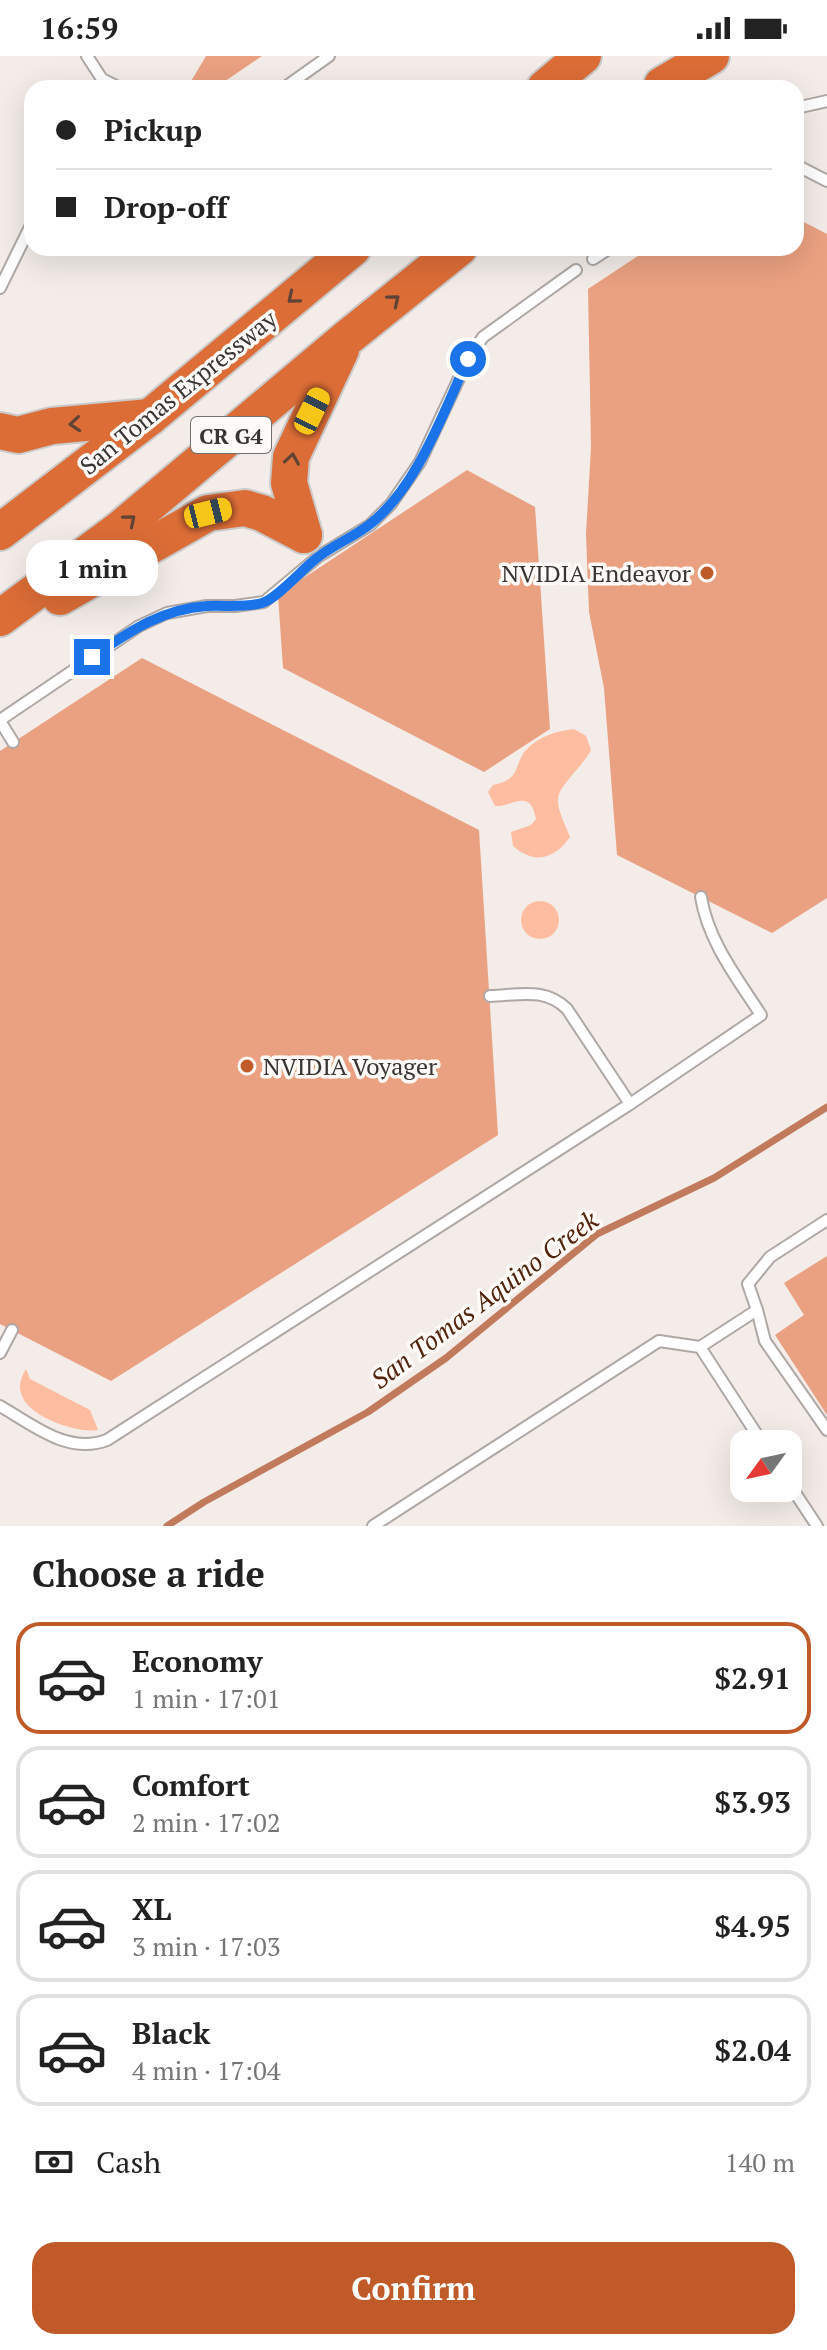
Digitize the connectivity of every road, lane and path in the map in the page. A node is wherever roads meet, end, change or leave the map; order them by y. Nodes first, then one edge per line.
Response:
1 (87, 56) edge
2 (329, 56) edge
3 (583, 56) edge
4 (700, 56) edge
5 (711, 56) edge
6 (98, 80) edge
7 (295, 80) edge
8 (554, 80) edge
9 (668, 80) edge
10 (670, 80) edge
11 (827, 101) edge
12 (804, 106) edge
13 (804, 169) edge
14 (827, 181) edge
15 (24, 239) edge
16 (343, 256) edge
17 (449, 256) edge
18 (598, 256) edge
19 (593, 259) dead end
20 (576, 270) dead end
21 (0, 288) edge
22 (347, 338) junction
23 (150, 417) junction
24 (0, 431) edge
25 (0, 532) edge
26 (311, 545) junction
27 (0, 618) edge
28 (0, 632) edge
29 (0, 721) edge
30 (13, 742) dead end
31 (701, 897) dead end
32 (490, 996) dead end
33 (630, 1104) junction
34 (827, 1220) edge
35 (757, 1310) junction
36 (12, 1330) dead end
37 (700, 1347) junction
38 (0, 1353) edge
39 (0, 1406) edge
40 (754, 1430) edge
41 (827, 1430) edge
42 (801, 1502) edge
43 (373, 1526) edge
44 (817, 1526) edge

1 - 6 lane
2 - 7 lane
3 - 8 highway
4 - 9 highway
5 - 10 highway
11 - 12 lane
13 - 14 lane
15 - 21 lane
16 -> 23 highway, San Tomas Expressway / CR G4
22 -> 17 highway, CR G4
18 - 19 lane
20 - 26 lane
26 -> 22 highway
27 -> 22 highway, CR G4
23 -> 24 highway
23 - 25 highway, San Tomas Expressway / CR G4
26 - 28 highway
26 - 29 lane
29 - 30 lane
31 - 33 lane
32 - 33 lane
33 - 39 lane
34 - 35 lane
35 - 37 lane
35 - 41 lane
36 - 38 lane
37 - 40 lane
37 - 43 lane
42 - 44 lane

